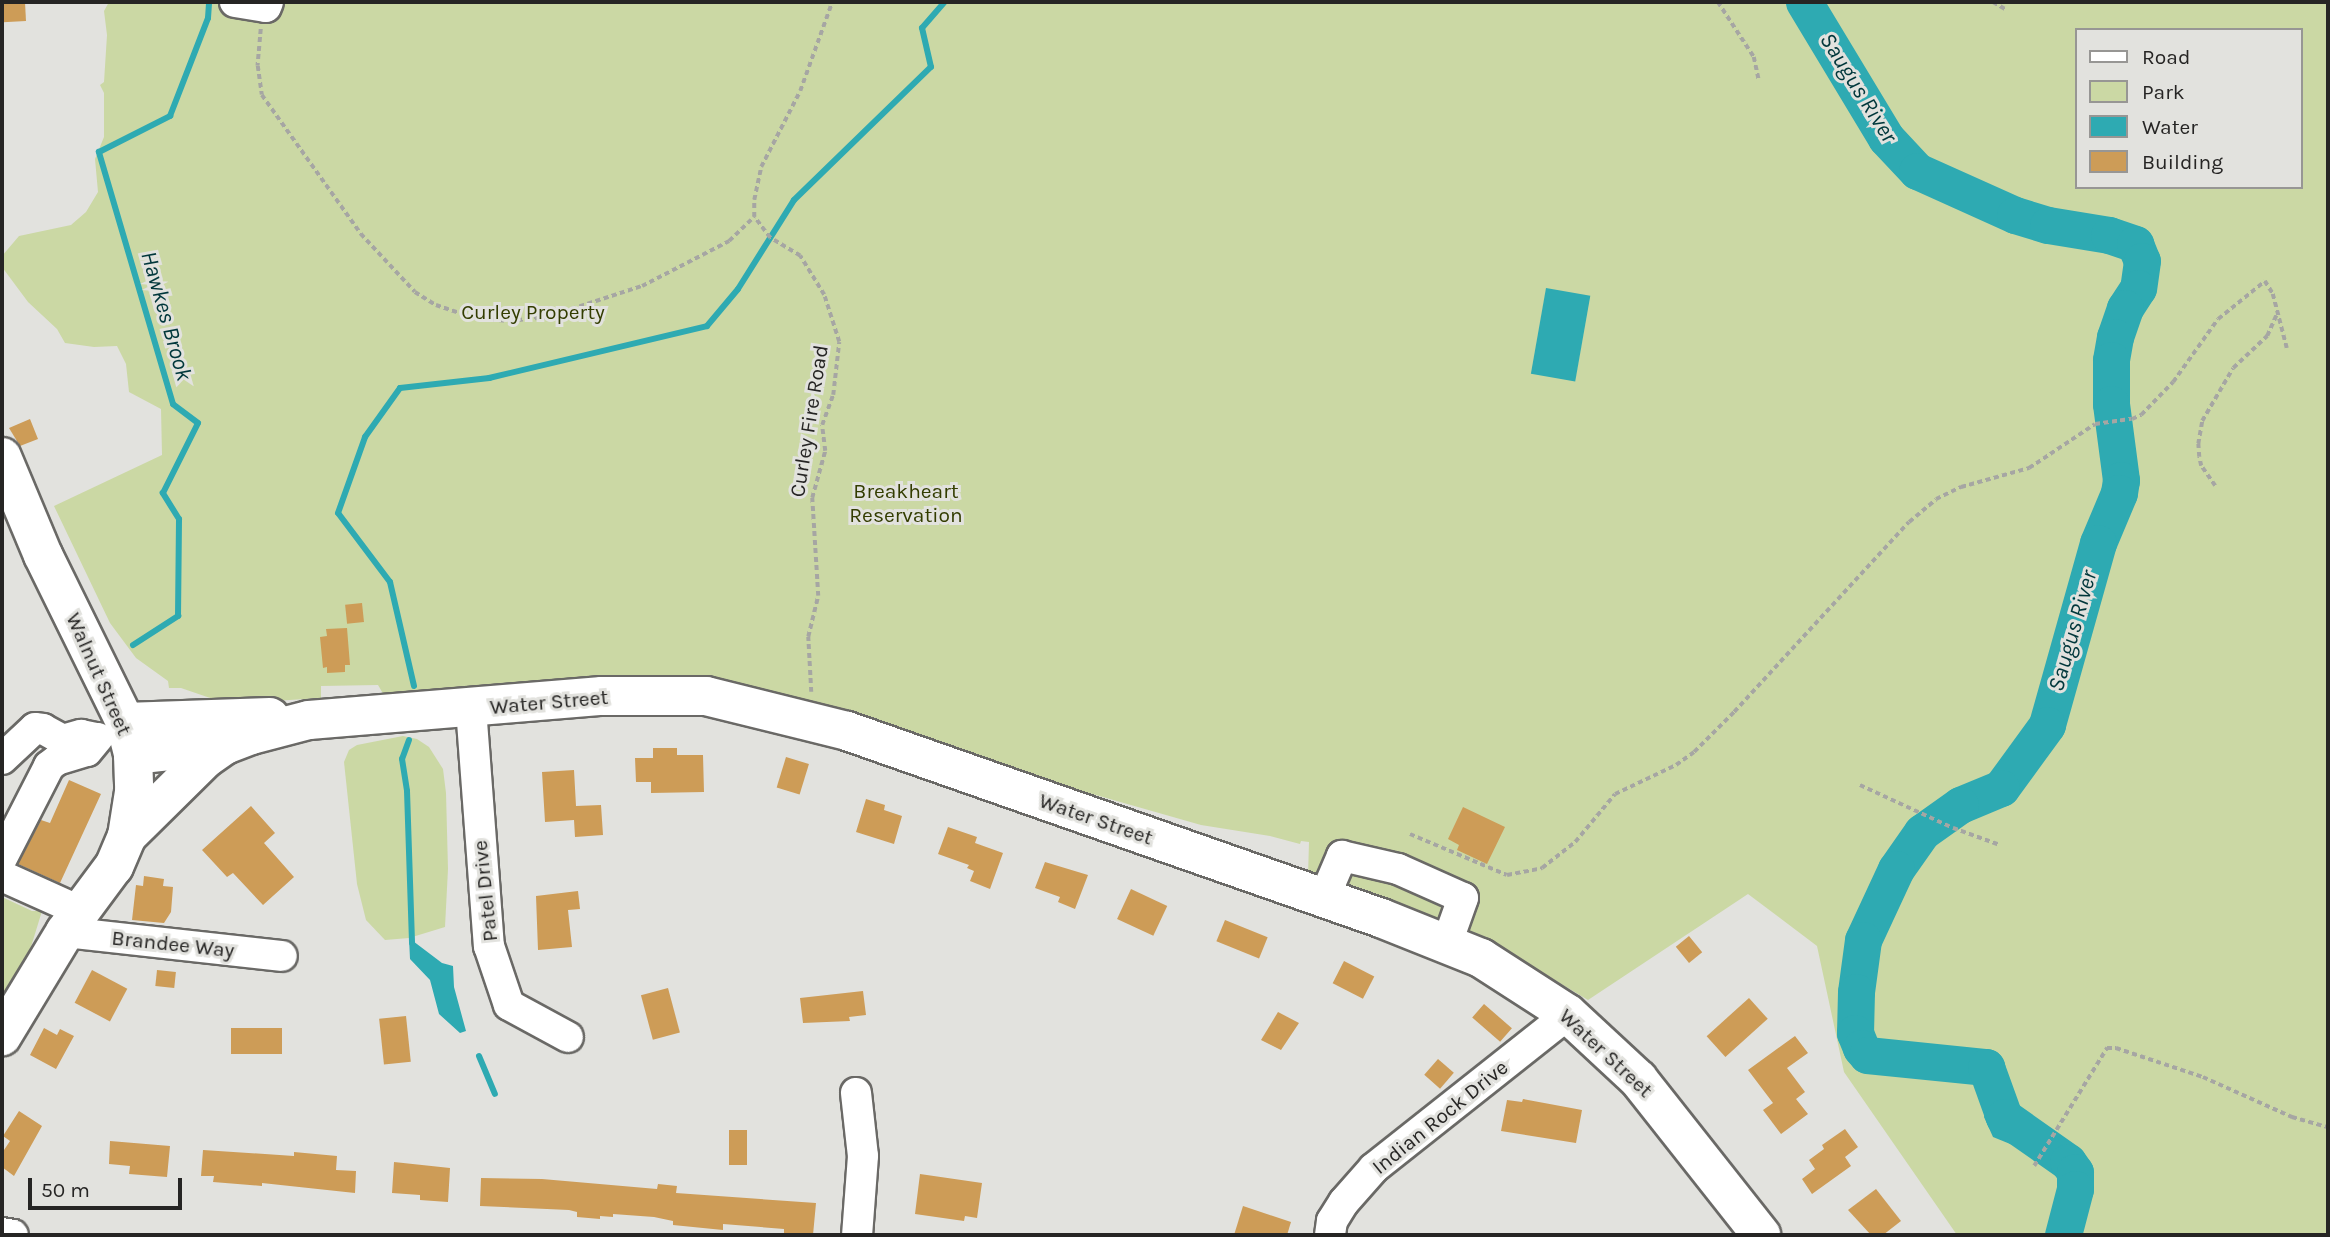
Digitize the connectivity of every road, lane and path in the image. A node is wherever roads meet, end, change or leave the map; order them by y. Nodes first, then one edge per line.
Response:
1 (236, 2) edge
2 (832, 2) edge
3 (1718, 2) edge
4 (1993, 2) edge
5 (267, 4) edge
6 (2007, 10) dead end
7 (1759, 81) dead end
8 (754, 217) junction
9 (2278, 312) junction
10 (2287, 348) dead end
11 (2, 457) edge
12 (2215, 486) dead end
13 (471, 708) junction
14 (309, 719) junction
15 (812, 722) junction
16 (121, 737) junction
17 (225, 746) junction
18 (2, 760) edge
19 (1860, 785) dead end
20 (1410, 834) dead end
21 (127, 836) junction
22 (2000, 845) dead end
23 (2, 858) edge
24 (2, 876) edge
25 (1324, 898) junction
26 (73, 922) junction
27 (1447, 943) junction
28 (282, 956) dead end
29 (1568, 1014) junction
30 (2, 1036) edge
31 (568, 1037) dead end
32 (856, 1093) dead end
33 (2327, 1127) edge
34 (2034, 1166) dead end
35 (2, 1233) edge
36 (12, 1235) edge
37 (857, 1235) edge
38 (1330, 1235) edge
39 (1761, 1235) edge

1 - 5 street
2 - 8 path
3 - 7 path
4 - 6 path
5 - 8 path
8 - 15 path, Curley Fire Road
9 - 10 path
9 - 12 path
9 - 20 path
11 - 16 main road, Walnut Street
13 - 14 main road, Water Street
13 - 15 main road, Water Street
13 - 31 street, Patel Drive
14 - 16 main road, Water Street
14 - 17 main road, Water Street
15 - 25 main road, Water Street
16 - 17 main road, Water Street
16 - 18 street
16 - 21 main road, Walnut Street
16 - 23 street
17 - 21 main road
19 - 22 path
21 - 26 main road, Walnut Street
24 - 26 street, Brandee Way
25 - 27 main road, Water Street
25 - 27 street
26 - 28 street, Brandee Way
26 - 30 main road, Walnut Street
27 - 29 main road, Water Street
29 - 38 street, Indian Rock Drive
29 - 39 main road, Water Street
32 - 37 street
33 - 34 path
35 - 36 street

